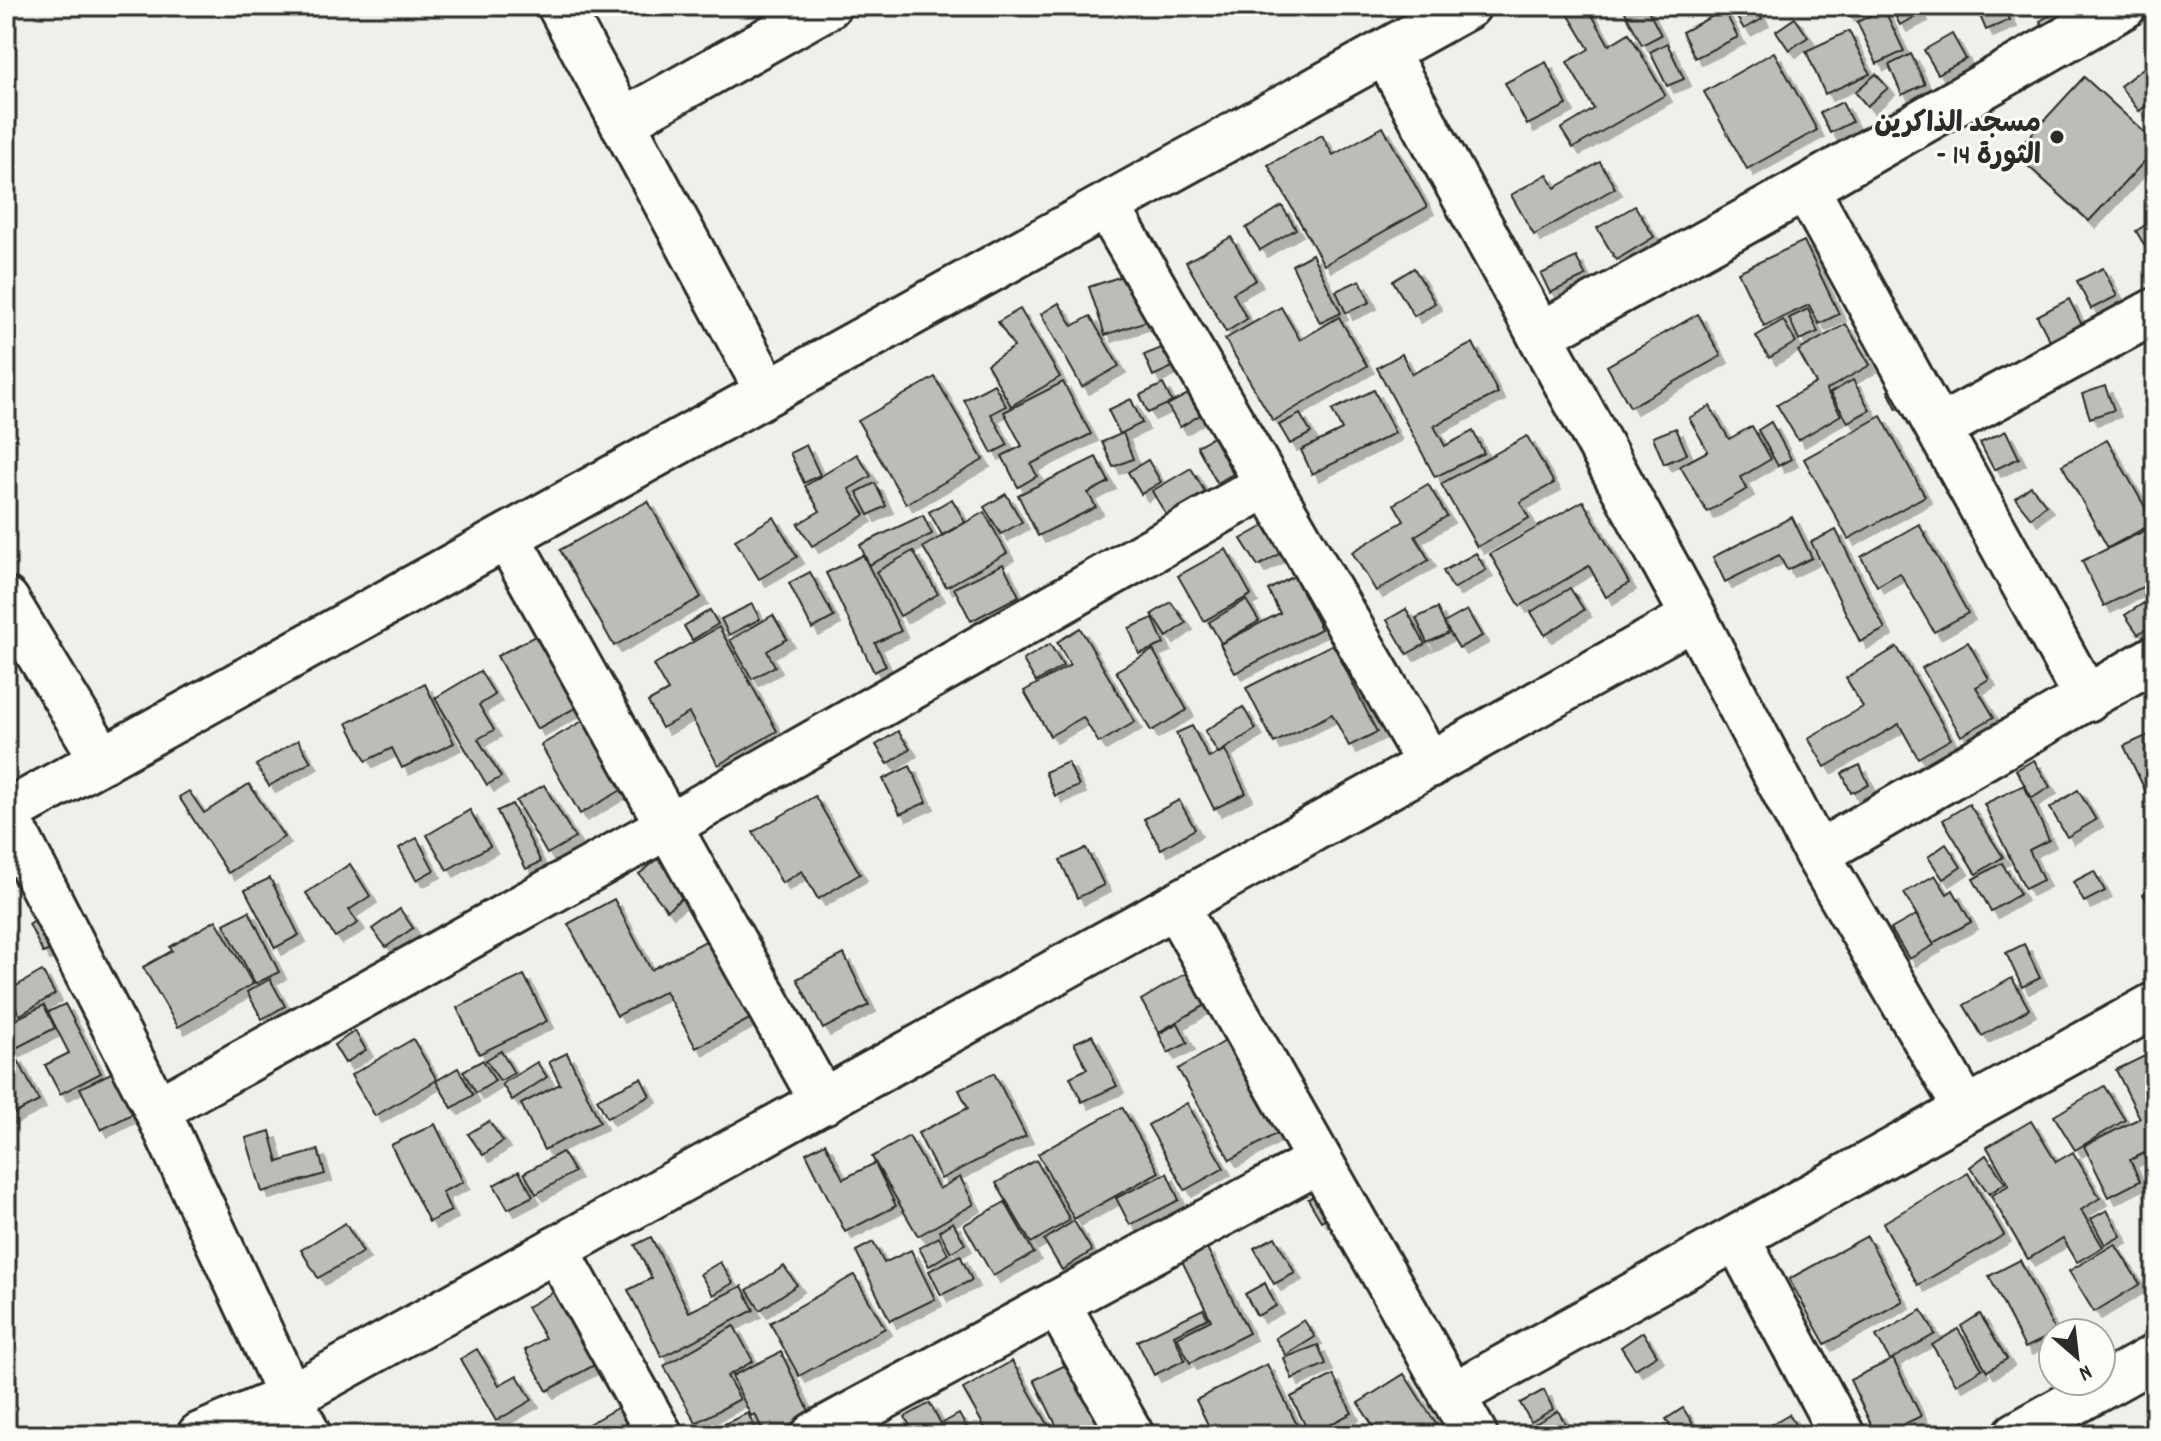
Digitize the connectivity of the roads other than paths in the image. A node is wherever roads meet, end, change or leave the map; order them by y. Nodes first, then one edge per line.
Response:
1 (560, 6) edge
2 (828, 6) edge
3 (1468, 6) edge
4 (2124, 6) edge
5 (1417, 18) edge
6 (1386, 53) junction
7 (622, 122) junction
8 (1806, 188) junction
9 (1107, 206) junction
10 (2155, 311) edge
11 (1540, 335) junction
12 (768, 392) junction
13 (1939, 428) junction
14 (1268, 484) junction
15 (507, 537) junction
16 (6, 600) edge
17 (1694, 617) junction
18 (2155, 658) edge
19 (2087, 699) junction
20 (103, 760) junction
21 (1430, 765) junction
22 (6, 813) edge
23 (668, 826) junction
24 (1817, 854) junction
25 (1176, 907) junction
26 (2155, 1005) edge
27 (823, 1102) junction
28 (1966, 1109) junction
29 (157, 1110) junction
30 (1319, 1161) junction
31 (1737, 1238) junction
32 (556, 1249) junction
33 (1057, 1303) junction
34 (2155, 1357) edge
35 (1452, 1396) junction
36 (300, 1416) edge
37 (200, 1435) edge
38 (660, 1435) edge
39 (814, 1435) edge
40 (1131, 1435) edge
41 (1475, 1435) edge
42 (1842, 1435) edge
43 (2016, 1435) edge

1 - 7 street
2 - 7 street
3 - 5 street
4 - 8 street
5 - 6 street
6 - 9 street
6 - 11 street
7 - 12 street
8 - 11 street
8 - 13 street
9 - 12 street
9 - 14 street
10 - 13 street
11 - 17 street
12 - 15 street
13 - 19 street
14 - 21 street
14 - 23 street
15 - 20 street
15 - 23 street
16 - 20 street
17 - 21 street
17 - 24 street
18 - 19 street
19 - 24 street
20 - 22 street
21 - 25 street
22 - 29 street
23 - 27 street
23 - 29 street
24 - 28 street
25 - 27 street
25 - 30 street
26 - 28 street
27 - 32 street
28 - 31 street
29 - 36 street
30 - 33 street
30 - 35 street
31 - 35 street
31 - 42 street
32 - 36 street
32 - 38 street
33 - 39 street
33 - 40 street
34 - 43 street
35 - 41 street
36 - 37 street

